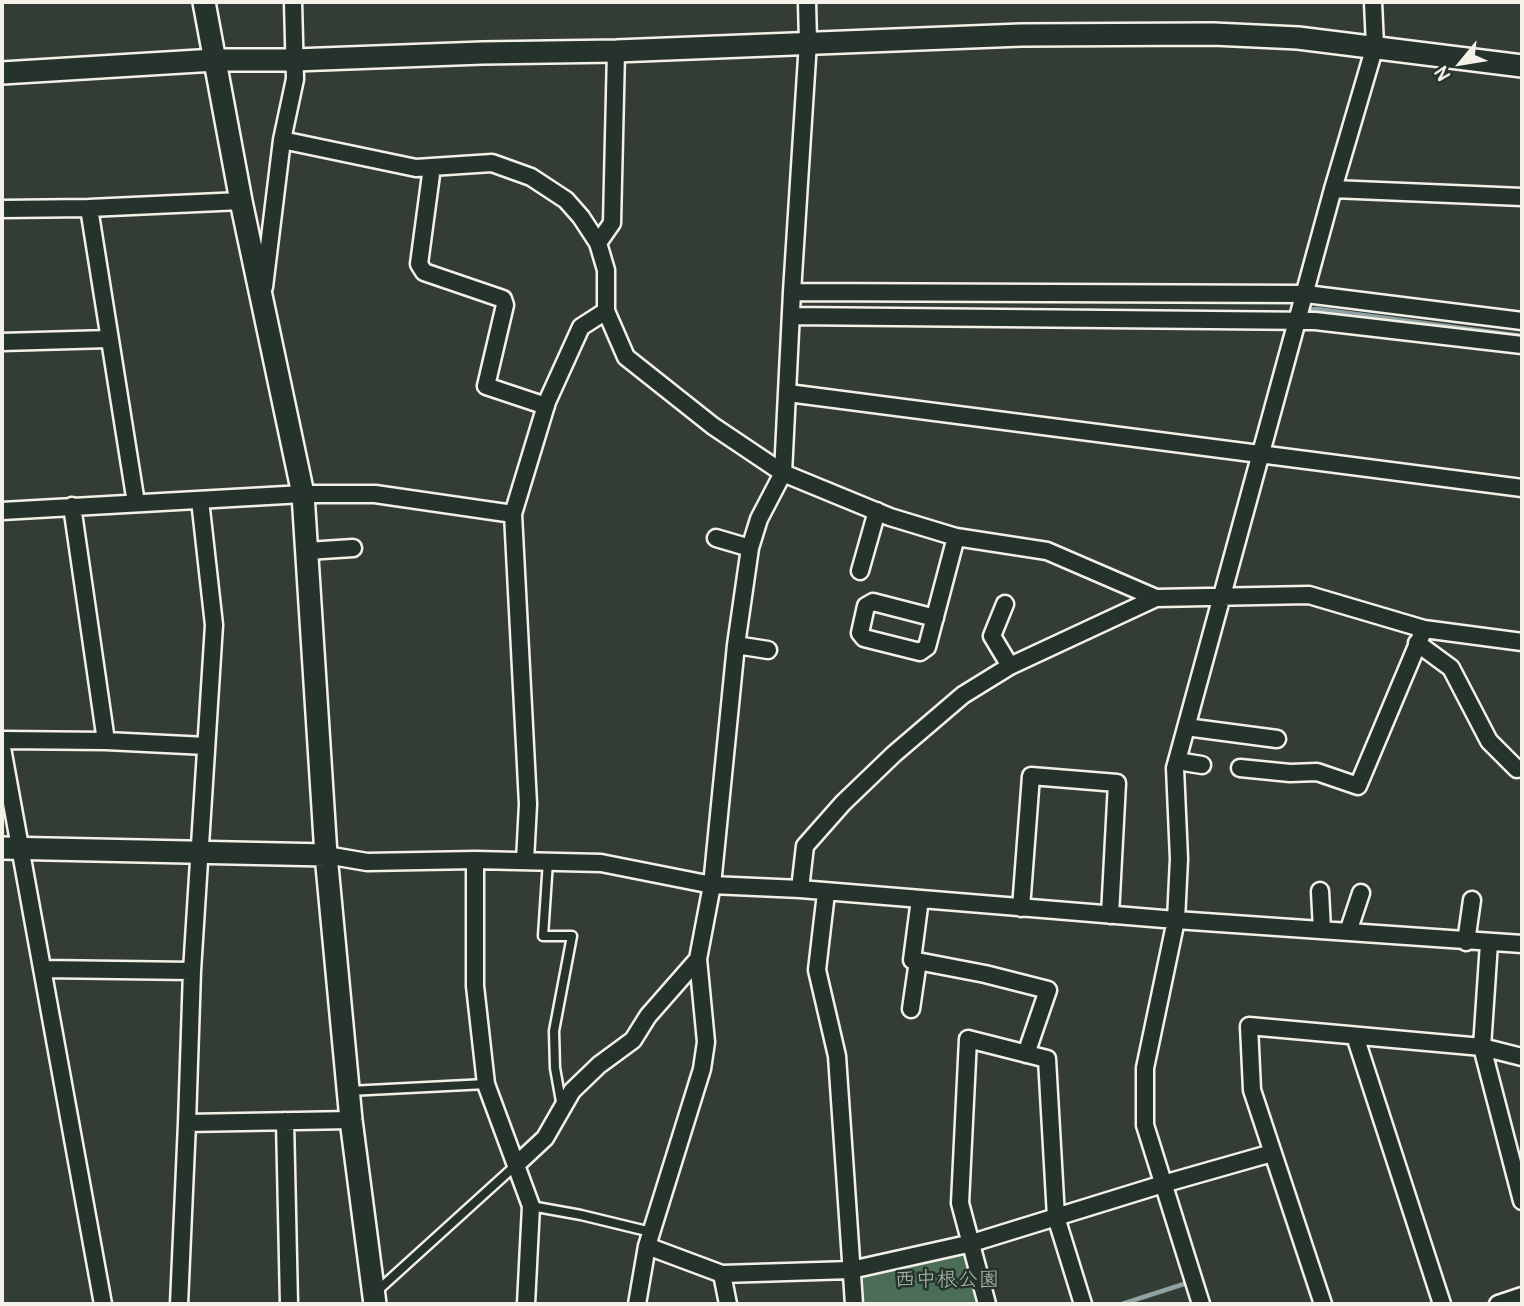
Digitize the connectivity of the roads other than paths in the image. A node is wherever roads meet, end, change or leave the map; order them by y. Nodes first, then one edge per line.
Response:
1 (204, 2) edge
2 (293, 2) edge
3 (807, 2) edge
4 (1373, 2) edge
5 (808, 42) junction
6 (1375, 46) junction
7 (616, 51) junction
8 (215, 60) junction
9 (295, 60) junction
10 (1522, 66) edge
11 (2, 73) edge
12 (282, 140) junction
13 (432, 167) junction
14 (1333, 188) junction
15 (1522, 197) edge
16 (241, 201) junction
17 (89, 208) junction
18 (2, 209) edge
19 (598, 243) junction
20 (792, 292) junction
21 (263, 295) junction
22 (1305, 297) junction
23 (606, 311) junction
24 (792, 316) junction
25 (1522, 321) edge
26 (1296, 322) junction
27 (109, 339) junction
28 (2, 342) edge
29 (1522, 345) edge
30 (788, 393) junction
31 (546, 405) junction
32 (1260, 454) junction
33 (783, 473) junction
34 (1522, 488) edge
35 (303, 494) junction
36 (200, 500) junction
37 (136, 503) junction
38 (72, 506) junction
39 (877, 511) junction
40 (2, 512) edge
41 (513, 514) junction
42 (956, 537) junction
43 (716, 538) dead end
44 (353, 548) dead end
45 (750, 548) junction
46 (306, 551) junction
47 (860, 571) dead end
48 (1220, 596) junction
49 (1156, 598) junction
50 (1004, 604) dead end
51 (935, 618) junction
52 (1421, 636) junction
53 (1522, 642) edge
54 (736, 645) junction
55 (768, 650) dead end
56 (1010, 666) junction
57 (1186, 727) junction
58 (1277, 739) dead end
59 (2, 740) edge
60 (106, 741) junction
61 (206, 746) junction
62 (2, 748) edge
63 (1177, 761) junction
64 (1202, 765) dead end
65 (1240, 768) dead end
66 (1517, 769) dead end
67 (11, 848) edge
68 (200, 853) junction
69 (326, 855) junction
70 (475, 860) junction
71 (525, 861) junction
72 (548, 861) junction
73 (712, 885) junction
74 (800, 889) junction
75 (1320, 891) dead end
76 (826, 893) junction
77 (1361, 893) dead end
78 (920, 900) junction
79 (1472, 900) dead end
80 (1021, 908) junction
81 (1110, 915) junction
82 (1176, 920) junction
83 (1322, 930) junction
84 (1348, 932) junction
85 (1466, 942) junction
86 (1489, 943) junction
87 (1522, 944) edge
88 (698, 959) junction
89 (918, 961) junction
90 (43, 968) junction
91 (192, 971) junction
92 (911, 1009) dead end
93 (1355, 1036) junction
94 (1482, 1047) junction
95 (1026, 1054) junction
96 (1522, 1057) edge
97 (486, 1084) junction
98 (349, 1091) junction
99 (562, 1107) junction
100 (351, 1120) junction
101 (285, 1121) junction
102 (187, 1123) junction
103 (1272, 1153) junction
104 (516, 1165) junction
105 (1163, 1184) junction
106 (1522, 1201) edge
107 (531, 1206) junction
108 (1056, 1217) junction
109 (649, 1239) junction
110 (972, 1243) junction
111 (851, 1269) junction
112 (722, 1274) junction
113 (1522, 1296) edge
114 (374, 1299) edge
115 (103, 1304) edge
116 (179, 1304) edge
117 (289, 1304) edge
118 (526, 1304) edge
119 (637, 1304) edge
120 (728, 1304) edge
121 (854, 1304) edge
122 (987, 1304) edge
123 (1083, 1304) edge
124 (1201, 1304) edge
125 (1323, 1304) edge
126 (1442, 1304) edge
127 (1498, 1304) edge

1 - 8 street
2 - 9 street
3 - 5 street
4 - 6 street
5 - 6 street
5 - 7 street
5 - 20 street
6 - 10 street
6 - 14 street
7 - 9 street
7 - 19 street
8 - 9 street
8 - 11 street
8 - 16 street
9 - 12 street
12 - 13 street
12 - 21 street
13 - 19 street
13 - 31 street
14 - 15 street
14 - 22 street
16 - 17 street
16 - 21 street
17 - 18 street
17 - 27 street
19 - 23 street
20 - 22 street
20 - 24 street
21 - 35 street
22 - 25 street
22 - 26 street
23 - 31 street
23 - 33 street
24 - 26 street
24 - 30 street
26 - 29 street
26 - 32 street
27 - 28 street
27 - 37 street
30 - 32 street
30 - 33 street
31 - 41 street
32 - 34 street
32 - 48 street
33 - 39 street
33 - 45 street
35 - 36 street
35 - 41 street
35 - 46 street
36 - 37 street
36 - 61 street
37 - 38 street
38 - 40 street
38 - 60 street
39 - 42 street
39 - 47 street
41 - 71 street
42 - 49 street
42 - 51 street
43 - 45 street
44 - 46 street
45 - 54 street
46 - 69 street
48 - 49 street
48 - 52 street
48 - 57 street
49 - 56 street
50 - 56 street
51 - 51 street
52 - 53 street
52 - 65 street
52 - 66 street
54 - 55 street
54 - 73 street
56 - 74 street
57 - 58 street
57 - 63 street
59 - 60 street
60 - 61 street
61 - 68 street
62 - 67 street
63 - 64 street
63 - 82 street
67 - 68 street
67 - 90 street
68 - 69 street
68 - 91 street
69 - 70 street
69 - 98 street
70 - 71 street
70 - 97 street
71 - 72 street
72 - 73 street
72 - 99 lane
73 - 74 street
73 - 88 street
74 - 76 street
75 - 83 street
76 - 78 street
76 - 111 street
77 - 84 street
78 - 80 street
78 - 89 street
79 - 85 street
80 - 81 street
80 - 81 street
81 - 82 street
82 - 83 street
82 - 105 street
83 - 84 street
84 - 85 street
85 - 86 street
86 - 87 street
86 - 94 street
88 - 99 street
88 - 109 street
89 - 92 street
89 - 95 street
90 - 91 street
90 - 115 street
91 - 102 street
93 - 94 street
93 - 103 street
93 - 126 street
94 - 96 street
94 - 106 street
95 - 108 street
95 - 110 street
97 - 98 lane
97 - 104 street
98 - 100 street
99 - 104 street
100 - 101 street
100 - 114 street
101 - 102 street
101 - 117 street
102 - 116 street
103 - 105 street
103 - 125 street
104 - 107 street
104 - 114 lane
105 - 108 street
105 - 124 street
107 - 109 lane
107 - 118 street
108 - 110 street
108 - 123 street
109 - 112 street
109 - 119 street
110 - 111 street
110 - 122 street
111 - 112 street
111 - 121 street
112 - 120 street
113 - 127 street

